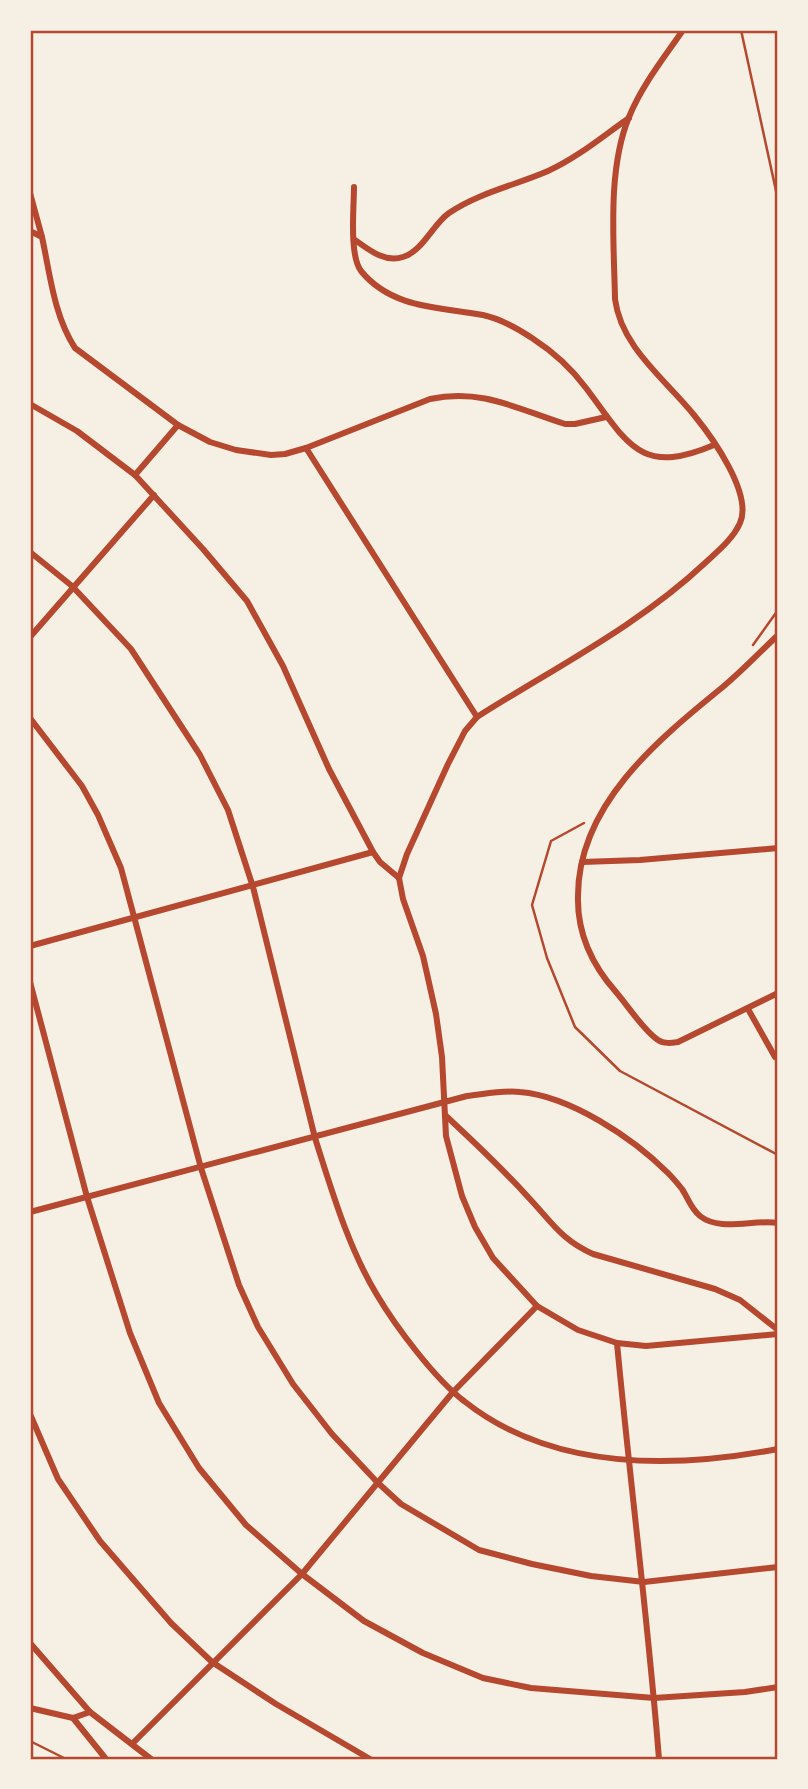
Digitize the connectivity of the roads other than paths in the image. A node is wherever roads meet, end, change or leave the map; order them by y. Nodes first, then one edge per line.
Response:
1 (683, 30) edge
2 (629, 118) junction
3 (354, 187) dead end
4 (30, 193) edge
5 (30, 231) edge
6 (42, 237) junction
7 (355, 240) junction
8 (30, 404) edge
9 (606, 417) junction
10 (178, 425) junction
11 (714, 445) junction
12 (306, 448) junction
13 (135, 475) junction
14 (154, 495) junction
15 (30, 552) edge
16 (72, 586) junction
17 (778, 635) edge
18 (30, 637) edge
19 (477, 717) junction
20 (30, 718) edge
21 (778, 848) edge
22 (373, 852) junction
23 (582, 862) junction
24 (399, 878) junction
25 (253, 887) junction
26 (136, 917) junction
27 (30, 946) edge
28 (30, 982) edge
29 (778, 993) edge
30 (748, 1009) junction
31 (775, 1057) dead end
32 (445, 1102) junction
33 (445, 1115) junction
34 (315, 1138) junction
35 (201, 1168) junction
36 (87, 1198) junction
37 (30, 1212) edge
38 (778, 1223) edge
39 (537, 1306) junction
40 (778, 1332) edge
41 (617, 1343) junction
42 (453, 1392) junction
43 (30, 1415) edge
44 (778, 1449) edge
45 (629, 1461) junction
46 (377, 1482) junction
47 (778, 1567) edge
48 (302, 1574) junction
49 (643, 1582) junction
50 (30, 1643) edge
51 (212, 1662) junction
52 (778, 1687) edge
53 (654, 1698) junction
54 (30, 1709) edge
55 (90, 1712) junction
56 (73, 1718) junction
57 (132, 1744) junction
58 (106, 1759) edge
59 (151, 1759) edge
60 (370, 1759) edge
61 (659, 1759) edge

1 - 2 street
2 - 7 street
2 - 11 street
3 - 7 street
4 - 6 street
5 - 6 street
6 - 10 street
7 - 9 street
8 - 13 street
9 - 11 street
9 - 12 street
10 - 12 street
10 - 13 street
11 - 19 street
12 - 19 street
13 - 14 street
14 - 16 street
14 - 22 street
15 - 16 street
16 - 18 street
16 - 25 street
17 - 23 street
19 - 24 street
20 - 26 street
21 - 23 street
22 - 24 street
22 - 25 street
23 - 30 street
24 - 32 street
25 - 26 street
25 - 34 street
26 - 27 street
26 - 35 street
28 - 36 street
29 - 30 street
30 - 31 street
32 - 33 street
32 - 34 street
32 - 38 street
33 - 39 street
33 - 40 street
34 - 35 street
34 - 42 street
35 - 36 street
35 - 46 street
36 - 37 street
36 - 48 street
39 - 41 street
39 - 42 street
40 - 41 street
41 - 45 street
42 - 45 street
42 - 46 street
43 - 51 street
44 - 45 street
45 - 49 street
46 - 48 street
46 - 49 street
47 - 49 street
48 - 51 street
48 - 53 street
49 - 53 street
50 - 55 street
51 - 57 street
51 - 60 street
52 - 53 street
53 - 61 street
54 - 56 street
55 - 56 street
55 - 57 street
56 - 58 street
57 - 59 street

